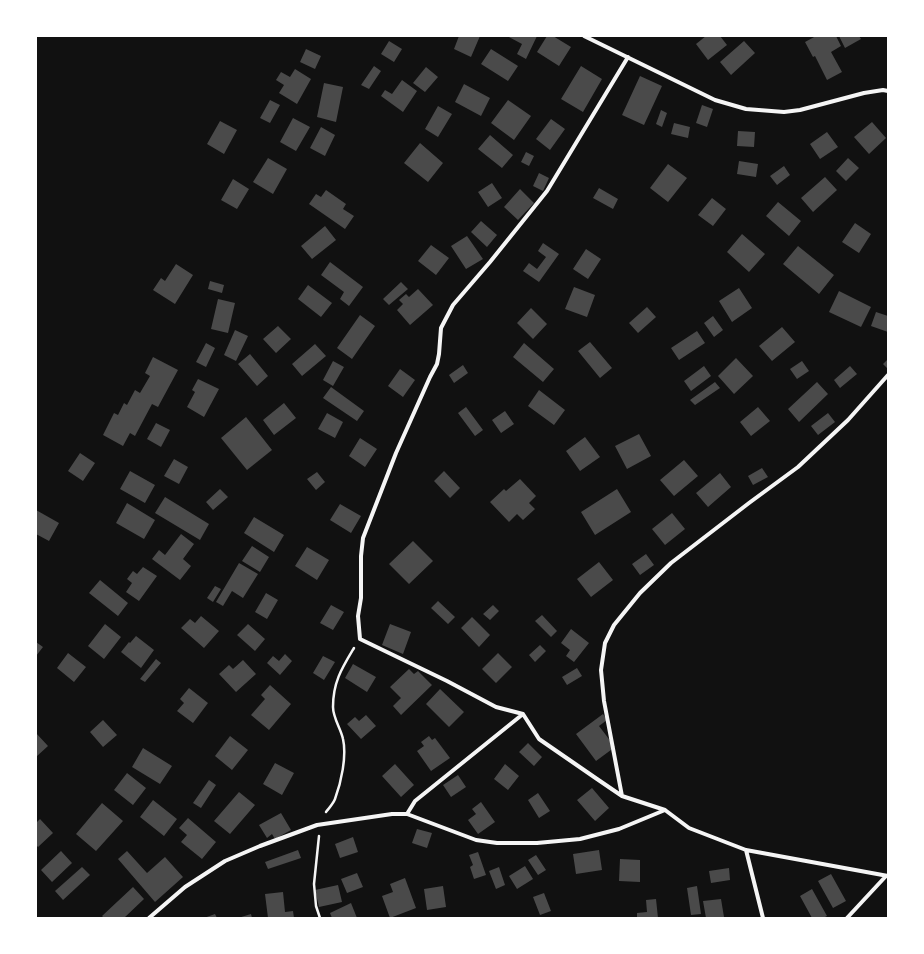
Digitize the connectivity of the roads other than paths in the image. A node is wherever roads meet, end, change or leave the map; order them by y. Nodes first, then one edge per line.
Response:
1 (584, 36) edge
2 (628, 57) junction
3 (888, 91) edge
4 (888, 375) edge
5 (523, 714) junction
6 (622, 796) junction
7 (665, 810) junction
8 (407, 814) junction
9 (746, 850) junction
10 (887, 876) edge
11 (148, 918) edge
12 (763, 918) edge
13 (847, 918) edge

1 - 2 street
2 - 3 street
2 - 5 street
4 - 6 street
5 - 6 street
5 - 8 street
6 - 7 street
7 - 8 street
7 - 9 street
8 - 11 street
9 - 10 street
9 - 12 street
10 - 13 street

